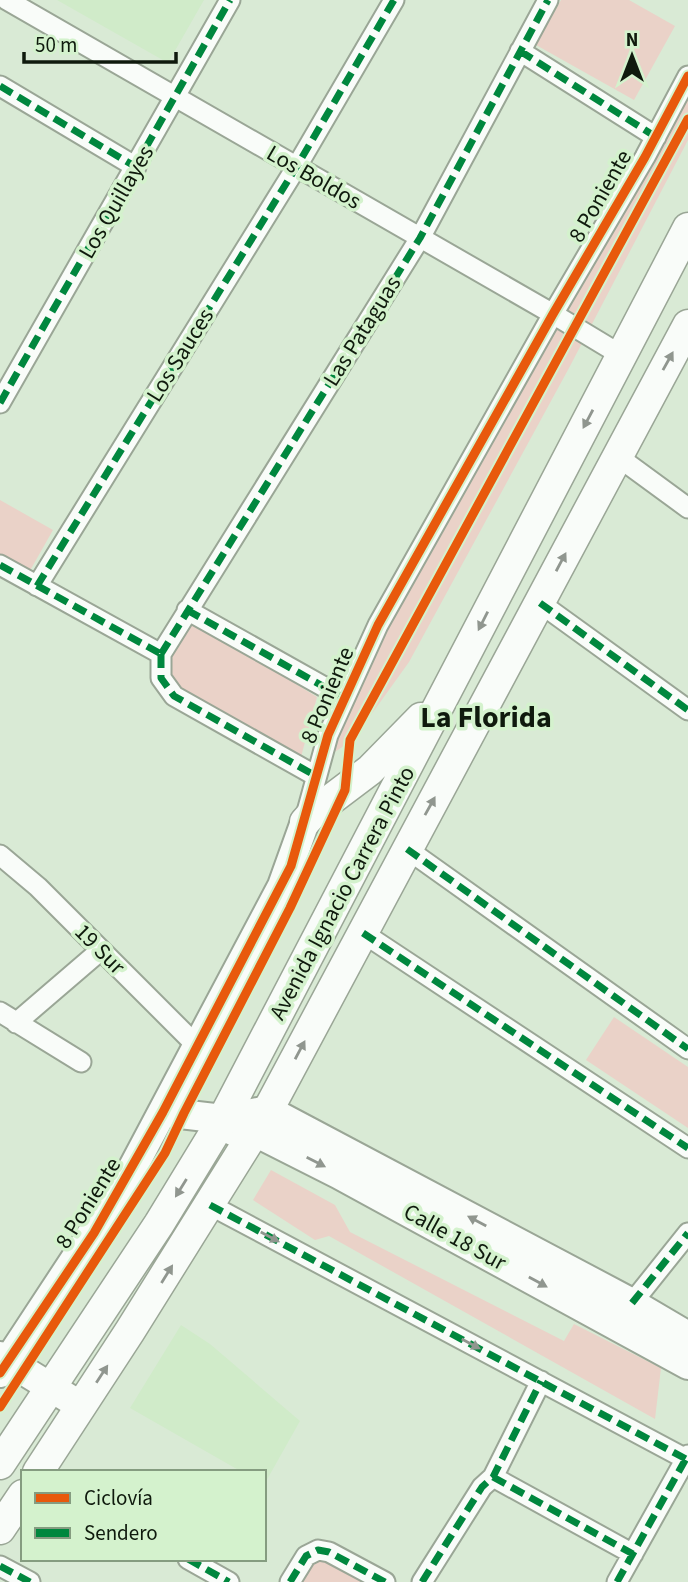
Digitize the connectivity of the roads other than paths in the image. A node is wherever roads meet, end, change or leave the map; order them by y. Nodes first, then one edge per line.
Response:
1 (7, 0) edge
2 (230, 0) edge
3 (394, 0) edge
4 (548, 0) edge
5 (520, 51) junction
6 (688, 76) edge
7 (1, 89) edge
8 (174, 98) junction
9 (656, 137) junction
10 (297, 166) junction
11 (136, 167) junction
12 (688, 228) edge
13 (421, 238) junction
14 (553, 314) junction
15 (688, 325) edge
16 (621, 355) junction
17 (0, 403) edge
18 (617, 456) junction
19 (688, 508) edge
20 (0, 565) edge
21 (37, 586) junction
22 (540, 603) junction
23 (187, 610) junction
24 (161, 654) junction
25 (449, 687) junction
26 (344, 698) junction
27 (688, 710) edge
28 (316, 776) junction
29 (305, 822) junction
30 (407, 849) junction
31 (0, 855) edge
32 (363, 933) junction
33 (101, 950) junction
34 (8, 1017) edge
35 (198, 1047) junction
36 (688, 1049) edge
37 (81, 1062) dead end
38 (163, 1112) junction
39 (261, 1121) junction
40 (219, 1124) junction
41 (688, 1148) edge
42 (210, 1205) junction
43 (688, 1233) edge
44 (632, 1303) junction
45 (688, 1336) edge
46 (3, 1363) edge
47 (688, 1365) edge
48 (541, 1381) junction
49 (50, 1388) junction
50 (81, 1406) junction
51 (0, 1464) edge
52 (685, 1465) edge
53 (39, 1470) edge
54 (493, 1477) junction
55 (21, 1497) edge
56 (0, 1529) edge
57 (634, 1554) junction
58 (192, 1561) edge
59 (0, 1566) edge
60 (30, 1582) edge
61 (229, 1582) edge
62 (290, 1582) edge
63 (385, 1582) edge
64 (422, 1582) edge
65 (617, 1582) edge

1 - 8 street, Los Boldos
2 - 8 street, Los Quillayes
3 - 10 street, Los Sauces
4 - 5 street, Las Pataguas
5 - 9 street
5 - 13 street, Las Pataguas
6 - 9 street, 8 Poniente
7 - 11 street
8 - 10 street, Los Boldos
8 - 11 street, Los Quillayes
9 - 14 street, 8 Poniente
10 - 13 street, Los Boldos
10 - 21 street, Los Sauces
11 - 17 street, Los Quillayes
12 - 16 main road, Avenida Ignacio Carrera Pinto
13 - 14 street, Los Boldos
13 - 23 street, Las Pataguas
14 - 16 street, Los Boldos
14 - 26 street, 8 Poniente
18 -> 15 main road, Avenida Ignacio Carrera Pinto
16 -> 25 main road, Avenida Ignacio Carrera Pinto
18 - 19 street
22 -> 18 main road, Avenida Ignacio Carrera Pinto
20 - 21 street
21 - 24 street
22 - 27 street
30 -> 22 main road, Avenida Ignacio Carrera Pinto
23 - 24 street, Las Pataguas
23 - 26 street
24 - 28 street
25 - 29 main road
25 - 40 main road, Avenida Ignacio Carrera Pinto
26 - 28 street, 8 Poniente
28 - 29 street, 8 Poniente
29 - 35 main road, 8 Poniente
30 - 32 main road, Avenida Ignacio Carrera Pinto
30 - 36 street
31 - 33 street, 19 Sur
39 -> 32 main road, Avenida Ignacio Carrera Pinto
32 - 41 street
33 - 34 street
33 - 35 street, 19 Sur
34 - 37 street
35 - 38 main road, 8 Poniente
38 - 40 main road, Calle 18 Sur
38 - 46 main road, 8 Poniente
39 - 40 main road, Calle 18 Sur
39 - 42 main road, Avenida Ignacio Carrera Pinto
44 -> 39 main road, Calle 18 Sur
39 -> 47 main road, Calle 18 Sur
40 -> 49 main road, Avenida Ignacio Carrera Pinto
42 -> 48 street
50 -> 42 main road, Avenida Ignacio Carrera Pinto
43 - 44 street
44 - 45 main road, Calle 18 Sur
46 - 49 main road
48 - 52 street
48 - 54 street
49 - 50 main road
49 - 51 main road, Avenida Ignacio Carrera Pinto
50 - 53 main road, Avenida Ignacio Carrera Pinto
52 - 57 street
54 - 57 street
54 - 64 street
55 - 56 main road
57 - 65 street
58 - 61 street
59 - 60 street
62 - 63 street

